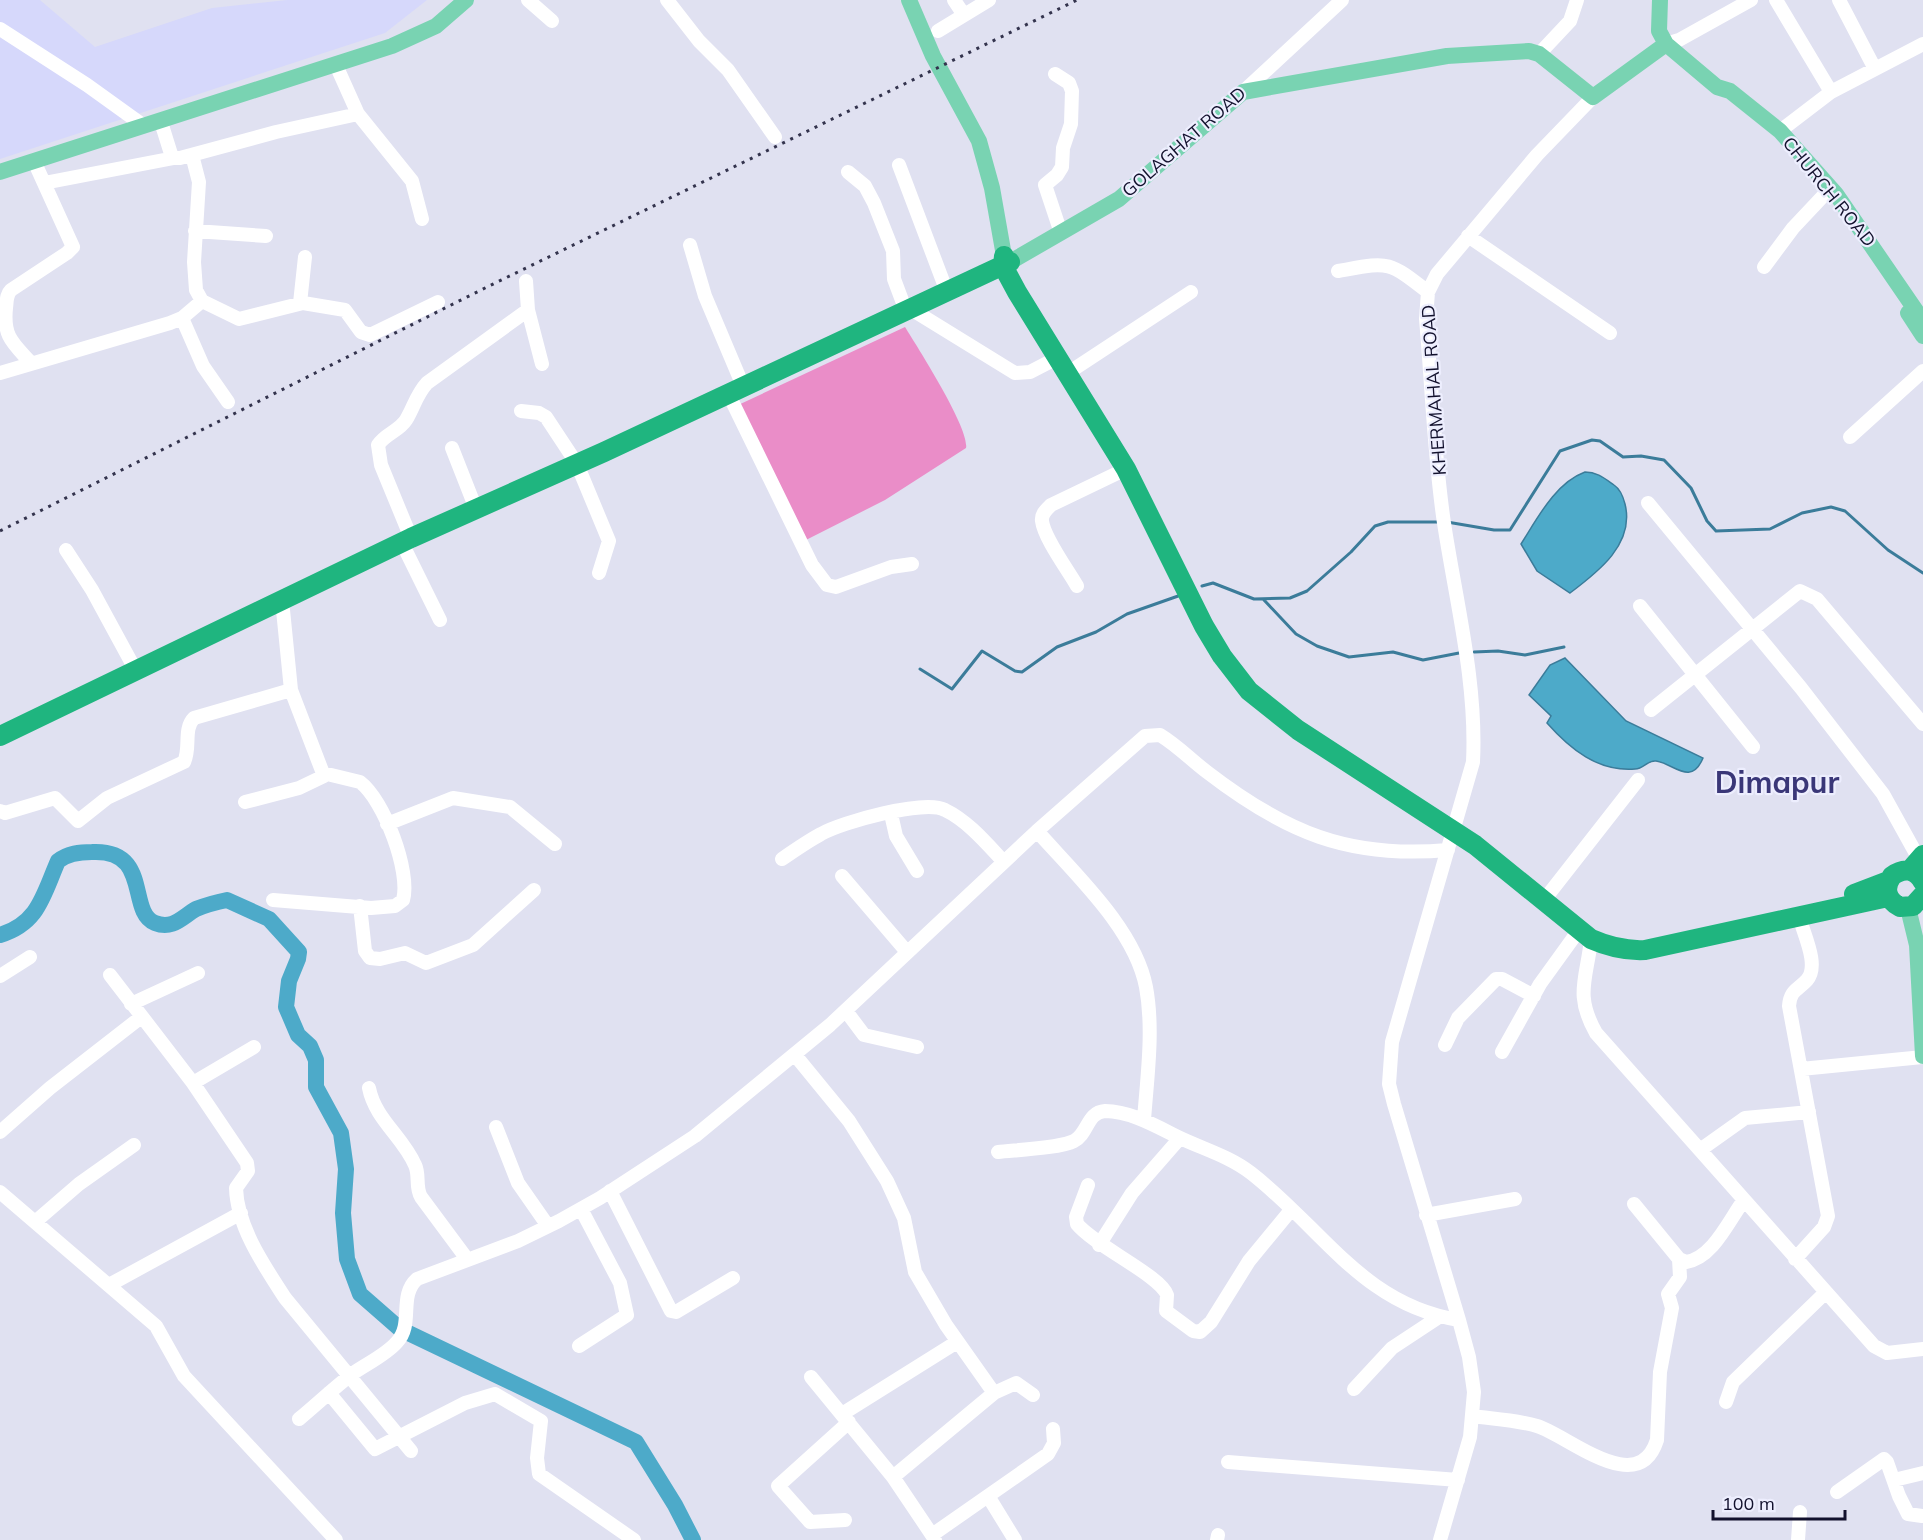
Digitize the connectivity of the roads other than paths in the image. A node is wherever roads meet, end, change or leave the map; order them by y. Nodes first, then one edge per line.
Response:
1 (466, 0) edge
2 (528, 0) edge
3 (667, 0) edge
4 (909, 0) edge
5 (954, 0) edge
6 (989, 0) edge
7 (1342, 0) edge
8 (1577, 0) edge
9 (1660, 0) edge
10 (1751, 0) edge
11 (1776, 0) edge
12 (1839, 0) edge
13 (964, 15) junction
14 (552, 21) dead end
15 (0, 29) edge
16 (938, 31) dead end
17 (1666, 44) junction
18 (1923, 44) edge
19 (1539, 54) junction
20 (336, 64) junction
21 (1875, 69) junction
22 (1055, 74) dead end
23 (1717, 87) junction
24 (1243, 92) junction
25 (1832, 92) junction
26 (1593, 97) junction
27 (358, 114) junction
28 (161, 122) junction
29 (144, 126) junction
30 (1780, 131) junction
31 (775, 137) dead end
32 (192, 155) junction
33 (174, 158) junction
34 (34, 161) junction
35 (899, 165) dead end
36 (0, 172) edge
37 (848, 172) dead end
38 (44, 183) junction
39 (1825, 194) junction
40 (422, 219) dead end
41 (195, 231) junction
42 (1061, 233) junction
43 (266, 236) dead end
44 (1468, 236) junction
45 (690, 245) dead end
46 (305, 257) dead end
47 (1006, 261) junction
48 (1764, 267) dead end
49 (1338, 272) dead end
50 (526, 281) dead end
51 (947, 292) junction
52 (1191, 292) dead end
53 (1428, 292) junction
54 (202, 301) junction
55 (438, 302) dead end
56 (300, 303) junction
57 (528, 310) junction
58 (909, 310) junction
59 (182, 318) junction
60 (1923, 321) edge
61 (1610, 333) dead end
62 (1923, 336) edge
63 (1059, 357) junction
64 (31, 363) junction
65 (542, 364) dead end
66 (1077, 367) junction
67 (1923, 371) edge
68 (0, 373) edge
69 (736, 389) junction
70 (228, 402) dead end
71 (521, 411) dead end
72 (1850, 437) dead end
73 (452, 448) dead end
74 (577, 464) junction
75 (1126, 469) junction
76 (1648, 503) dead end
77 (476, 509) junction
78 (406, 540) junction
79 (66, 550) dead end
80 (912, 564) dead end
81 (599, 573) dead end
82 (1077, 586) dead end
83 (282, 600) junction
84 (1640, 606) dead end
85 (440, 620) dead end
86 (1750, 629) junction
87 (136, 671) junction
88 (1696, 674) junction
89 (291, 690) junction
90 (1651, 711) dead end
91 (1923, 724) edge
92 (0, 736) edge
93 (1753, 747) dead end
94 (323, 773) junction
95 (1638, 780) dead end
96 (245, 802) dead end
97 (0, 811) edge
98 (891, 814) junction
99 (387, 824) junction
100 (1457, 826) junction
101 (1037, 831) junction
102 (555, 844) dead end
103 (1448, 850) junction
104 (782, 859) dead end
105 (1004, 862) junction
106 (917, 871) dead end
107 (842, 876) dead end
108 (1919, 883) edge
109 (1888, 889) junction
110 (534, 890) dead end
111 (1548, 896) junction
112 (273, 900) dead end
113 (360, 906) junction
114 (1798, 916) junction
115 (1585, 934) junction
116 (907, 952) junction
117 (30, 957) dead end
118 (198, 973) dead end
119 (110, 975) dead end
120 (0, 976) edge
121 (1534, 996) junction
122 (131, 1004) junction
123 (846, 1011) junction
124 (140, 1018) junction
125 (1445, 1045) dead end
126 (254, 1047) dead end
127 (917, 1047) dead end
128 (1502, 1052) dead end
129 (795, 1055) junction
130 (1923, 1057) edge
131 (1801, 1069) junction
132 (193, 1083) junction
133 (369, 1088) dead end
134 (1809, 1112) junction
135 (1144, 1120) junction
136 (496, 1127) dead end
137 (0, 1132) edge
138 (1180, 1138) junction
139 (134, 1145) dead end
140 (1700, 1150) junction
141 (998, 1152) dead end
142 (1088, 1185) dead end
143 (610, 1191) junction
144 (0, 1192) edge
145 (1515, 1199) dead end
146 (1744, 1200) junction
147 (1634, 1204) dead end
148 (581, 1209) junction
149 (1291, 1210) junction
150 (241, 1213) junction
151 (1426, 1215) junction
152 (35, 1222) junction
153 (548, 1226) junction
154 (1100, 1245) junction
155 (467, 1259) junction
156 (1679, 1259) junction
157 (1795, 1259) junction
158 (734, 1278) dead end
159 (109, 1285) junction
160 (1825, 1293) junction
161 (1439, 1317) junction
162 (1459, 1320) junction
163 (957, 1342) junction
164 (579, 1346) dead end
165 (1923, 1349) edge
166 (350, 1375) junction
167 (811, 1377) dead end
168 (1354, 1389) dead end
169 (329, 1393) junction
170 (994, 1394) junction
171 (1033, 1395) dead end
172 (1726, 1402) dead end
173 (1472, 1416) junction
174 (845, 1418) junction
175 (299, 1419) dead end
176 (1053, 1429) dead end
177 (399, 1435) junction
178 (411, 1450) dead end
179 (1228, 1462) dead end
180 (1923, 1473) edge
181 (893, 1476) junction
182 (1458, 1480) junction
183 (1894, 1480) junction
184 (1838, 1492) dead end
185 (988, 1496) junction
186 (1800, 1512) dead end
187 (1922, 1516) edge
188 (845, 1520) dead end
189 (934, 1538) edge
190 (336, 1540) edge
191 (634, 1540) edge
192 (1015, 1540) edge
193 (1440, 1540) edge
194 (1798, 1540) edge

1 - 20 main road
2 - 14 street
3 - 31 street
4 - 47 main road
5 - 13 street
6 - 13 street
7 - 24 street, GOLAGHAT ROAD
8 - 19 street
9 - 17 main road
10 - 17 street
11 - 25 street
12 - 21 street
13 - 16 street
15 - 29 street
17 - 23 main road, CHURCH ROAD
17 - 26 main road, KHERMAHAL ROAD
18 - 21 street
19 - 24 main road
19 - 26 main road
20 - 27 street
20 - 28 main road
21 - 25 street
22 - 42 street
23 - 30 main road, CHURCH ROAD
23 - 39 main road
24 - 42 main road, GOLAGHAT ROAD
25 - 30 street
26 - 44 street, KHERMAHAL ROAD
27 - 32 street
27 - 40 street
28 - 29 main road
28 - 33 street
29 - 34 main road
30 - 60 main road, CHURCH ROAD
32 - 33 street
32 - 41 street
33 - 38 street
34 - 36 main road
34 - 38 street
35 - 51 street
37 - 58 street
38 - 64 street
39 - 48 street
39 - 62 main road
41 - 43 street
41 - 54 street
42 - 47 main road, GOLAGHAT ROAD
44 - 53 street, KHERMAHAL ROAD
44 - 61 street
45 - 69 street
46 - 56 street
47 - 51 highway
47 - 63 highway
47 - 66 highway
49 - 53 street
50 - 57 street
51 - 58 highway
52 - 66 street
53 - 100 street, KHERMAHAL ROAD
54 - 56 street
54 - 59 street
55 - 56 street
57 - 65 street
57 - 78 street
58 - 63 street
58 - 69 highway
59 - 64 street
59 - 70 street
63 - 75 highway
64 - 68 street
66 - 100 highway
67 - 72 street
69 - 74 highway
69 - 80 street
71 - 74 street
73 - 77 street
74 - 77 highway
74 - 81 street
75 - 82 street
75 - 100 highway
76 - 86 street
77 - 78 highway
78 - 83 highway
78 - 85 street
79 - 87 street
83 - 87 highway
83 - 89 street
84 - 88 street
86 - 88 street
86 - 91 street
86 - 108 street
87 - 92 highway
88 - 90 street
88 - 93 street
89 - 94 street
89 - 97 street
94 - 96 street
94 - 99 street
95 - 111 street
98 - 104 street
98 - 105 street
98 - 106 street
99 - 102 street
99 - 113 street
100 - 103 street, KHERMAHAL ROAD
100 - 111 highway
100 - 115 highway
101 - 103 street
101 - 105 street
101 - 135 street
103 - 151 street, KHERMAHAL ROAD
105 - 116 street
107 - 116 street
108 - 109 highway
108 - 109 highway
108 - 130 main road
109 - 111 highway
109 - 114 highway
110 - 113 street
112 - 113 street
114 - 115 highway
114 - 131 street
115 - 121 street
115 - 140 street
116 - 123 street
117 - 120 street
118 - 122 street
119 - 122 street
121 - 125 street
121 - 128 street
122 - 124 street
123 - 127 street
123 - 129 street
124 - 132 street
124 - 137 street
126 - 132 street
129 - 143 street
129 - 163 street
130 - 131 street
131 - 134 street
132 - 150 street
133 - 155 street
134 - 140 street
134 - 157 street
135 - 138 street
135 - 141 street
136 - 153 street
138 - 149 street
138 - 154 street
139 - 152 street
140 - 146 street
142 - 154 street
143 - 148 street
143 - 158 street
144 - 152 street
145 - 151 street
146 - 156 street
146 - 157 street
147 - 156 street
148 - 153 street
148 - 164 street
149 - 154 street
149 - 161 street
150 - 159 street
150 - 166 street
151 - 162 street, KHERMAHAL ROAD
152 - 159 street
153 - 155 street
155 - 166 street
156 - 173 street
157 - 160 street
159 - 190 street
160 - 165 street
160 - 172 street
161 - 162 street
161 - 168 street
162 - 173 street, KHERMAHAL ROAD
163 - 170 street
163 - 174 street
166 - 169 street
166 - 177 street
167 - 174 street
169 - 175 street
169 - 177 street
170 - 171 street
170 - 181 street
173 - 182 street, KHERMAHAL ROAD
174 - 181 street
174 - 188 street
176 - 185 street
177 - 178 street
177 - 191 street
179 - 182 street
180 - 183 street
181 - 189 street
182 - 193 street, KHERMAHAL ROAD
183 - 184 street
183 - 187 street
185 - 189 street
185 - 192 street
186 - 194 street

